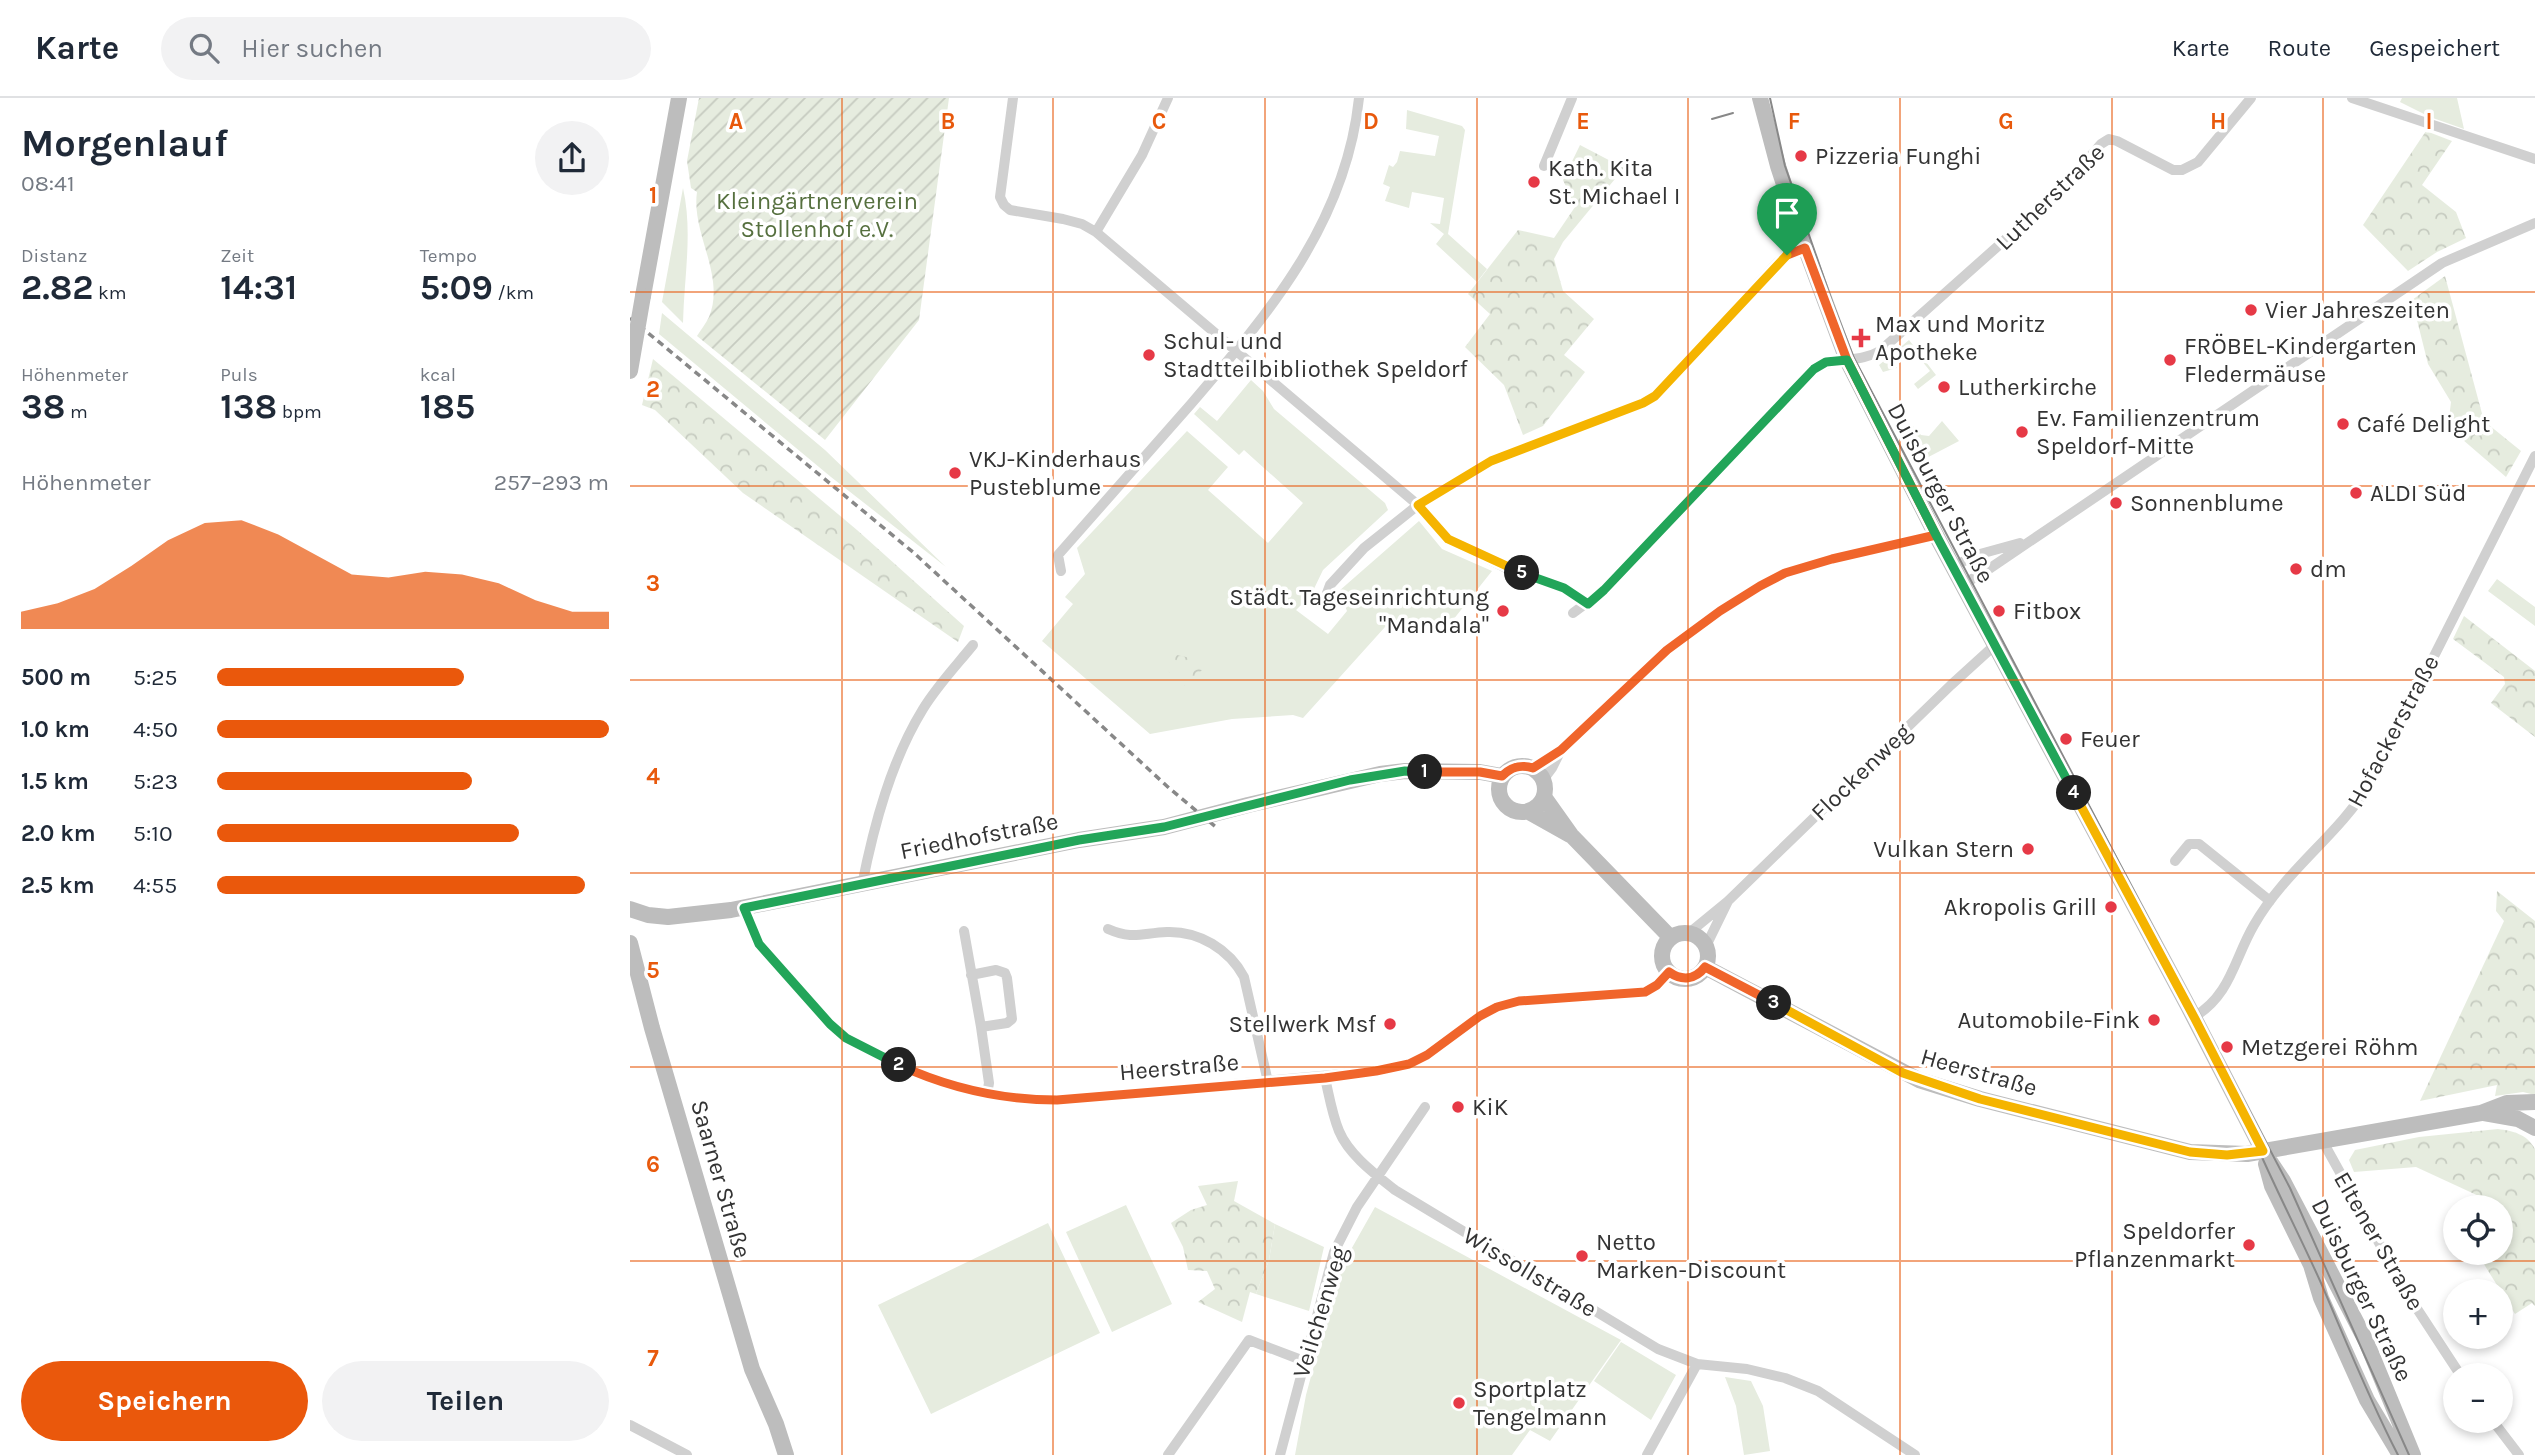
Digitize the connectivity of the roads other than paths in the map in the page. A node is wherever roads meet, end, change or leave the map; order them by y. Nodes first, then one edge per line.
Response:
1 (679, 98) edge
2 (1013, 98) edge
3 (1168, 98) edge
4 (1359, 98) edge
5 (1573, 98) edge
6 (1759, 98) edge
7 (2251, 98) edge
8 (2353, 98) edge
9 (2535, 159) edge
10 (1544, 166) dead end
11 (2535, 223) edge
12 (1096, 232) junction
13 (1805, 248) junction
14 (1236, 351) junction
15 (1847, 360) junction
16 (630, 371) edge
17 (2535, 456) edge
18 (1418, 505) junction
19 (1936, 535) junction
20 (2030, 540) junction
21 (1953, 566) junction
22 (1060, 571) dead end
23 (1963, 584) junction
24 (1323, 604) dead end
25 (1588, 604) junction
26 (1573, 613) dead end
27 (973, 645) dead end
28 (1995, 645) junction
29 (1460, 773) junction
30 (1538, 774) junction
31 (1502, 776) junction
32 (1499, 795) junction
33 (1544, 797) junction
34 (1530, 812) junction
35 (1571, 835) junction
36 (2175, 861) dead end
37 (862, 885) junction
38 (1728, 901) junction
39 (2270, 901) junction
40 (744, 908) junction
41 (630, 909) edge
42 (1108, 929) dead end
43 (964, 931) dead end
44 (1689, 933) junction
45 (1671, 938) junction
46 (630, 943) edge
47 (1706, 946) junction
48 (632, 963) edge
49 (1705, 967) junction
50 (1669, 972) junction
51 (971, 975) junction
52 (2194, 1017) junction
53 (981, 1027) junction
54 (1325, 1078) junction
55 (1268, 1082) junction
56 (987, 1094) junction
57 (2535, 1102) edge
58 (1425, 1107) dead end
59 (2481, 1113) junction
60 (2535, 1128) edge
61 (2322, 1140) junction
62 (2263, 1151) junction
63 (1378, 1176) junction
64 (1304, 1361) junction
65 (2452, 1363) edge
66 (1697, 1364) junction
67 (776, 1424) junction
68 (630, 1425) edge
69 (2502, 1433) edge
70 (2410, 1454) edge
71 (687, 1455) edge
72 (786, 1455) edge
73 (794, 1455) edge
74 (1168, 1455) edge
75 (1280, 1455) edge
76 (1647, 1455) edge
77 (1915, 1455) edge
78 (2519, 1455) edge

1 - 16 main road, bridge
2 - 12 street
3 - 12 street
4 - 14 street
5 - 10 street
6 - 13 main road, Duisburger Straße
7 - 15 street, Lutherstraße
8 - 9 street
11 - 20 street
12 - 14 street
13 - 15 main road, Duisburger Straße
13 - 18 street
14 - 18 street
14 - 22 street
15 - 19 main road, Duisburger Straße
15 - 25 street
17 - 39 street, Hofackerstraße
18 - 24 street
18 - 25 street
19 - 21 main road, Duisburger Straße
19 - 30 street, Friedhofstraße
20 - 21 street
20 - 23 street
21 - 23 main road, Duisburger Straße
23 - 28 main road, Duisburger Straße
25 - 26 street
27 - 37 street
28 - 38 street, Flockenweg
28 - 52 main road, Duisburger Straße
29 - 31 main road, Friedhofstraße
29 - 32 main road, Friedhofstraße
29 - 37 main road, Friedhofstraße
30 - 31 main road, Friedhofstraße
30 - 33 main road
31 - 32 main road
32 - 34 main road, Friedhofstraße
33 - 34 main road
33 - 35 main road
34 - 35 main road
35 - 45 main road
36 - 39 street
37 - 40 main road, Friedhofstraße
38 - 44 street, Flockenweg
38 - 47 street, Flockenweg
39 - 52 street, Hofackerstraße
40 - 41 main road, Friedhofstraße
40 - 56 street, Heerstraße
42 - 55 street
43 - 51 street
44 - 45 main road
44 - 47 main road
45 - 50 main road
46 - 48 main road, Saarner Straße
47 - 49 main road
48 - 67 main road, Saarner Straße
49 - 50 main road
49 - 62 main road, Heerstraße
50 - 54 street, Heerstraße
51 - 53 street
51 - 53 street
52 - 62 main road, Duisburger Straße
53 - 56 street
54 - 55 street, Heerstraße
54 - 63 street, Wissollstraße
55 - 56 street, Heerstraße
57 - 59 main road
58 - 63 street, Veilchenweg
59 - 60 main road
59 - 61 main road, Heerstraße
61 - 62 main road, Heerstraße
61 - 65 street, Eltener Straße
62 - 70 main road, Duisburger Straße
62 - 70 main road, Duisburger Straße
63 - 64 street, Veilchenweg
63 - 66 street, Wissollstraße
64 - 74 street
64 - 75 street, Veilchenweg
66 - 76 street
66 - 77 street, Wissollstraße
67 - 72 main road, Saarner Straße
67 - 73 main road, Saarner Straße
68 - 71 street
69 - 78 street

